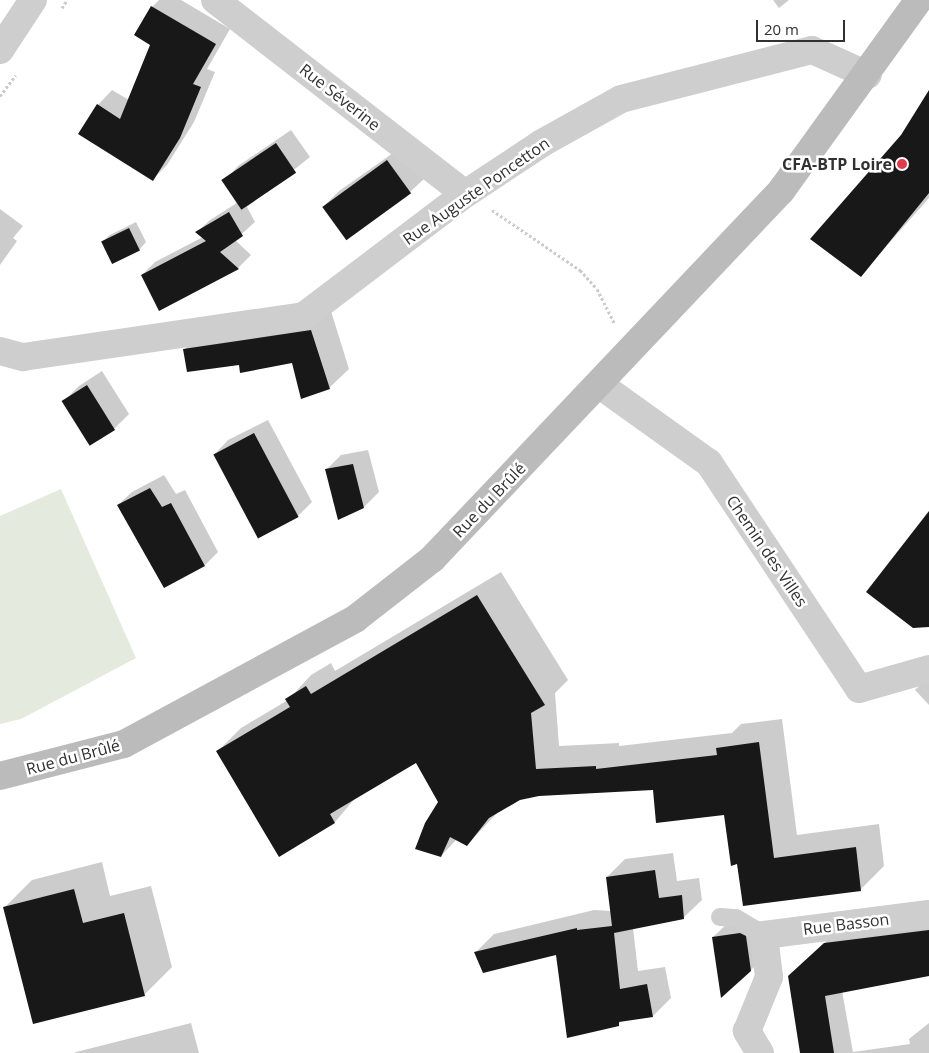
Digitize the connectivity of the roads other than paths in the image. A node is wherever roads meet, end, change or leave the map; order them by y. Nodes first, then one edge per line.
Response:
1 (33, 0) edge
2 (215, 0) edge
3 (919, 0) edge
4 (0, 50) edge
5 (868, 75) junction
6 (465, 194) junction
7 (0, 351) edge
8 (600, 385) junction
9 (929, 669) edge
10 (0, 776) edge
11 (929, 914) edge
12 (720, 917) dead end
13 (764, 935) junction
14 (760, 1053) edge

1 - 4 street
2 - 6 street, Rue Séverine
3 - 5 main road
5 - 6 street, Rue Auguste Poncetton
5 - 8 main road, Rue du Brûlé
6 - 7 street, Rue Auguste Poncetton
8 - 9 street, Chemin des Villes
8 - 10 main road, Rue du Brûlé
11 - 13 street, Rue Basson
12 - 13 lane
13 - 14 street

